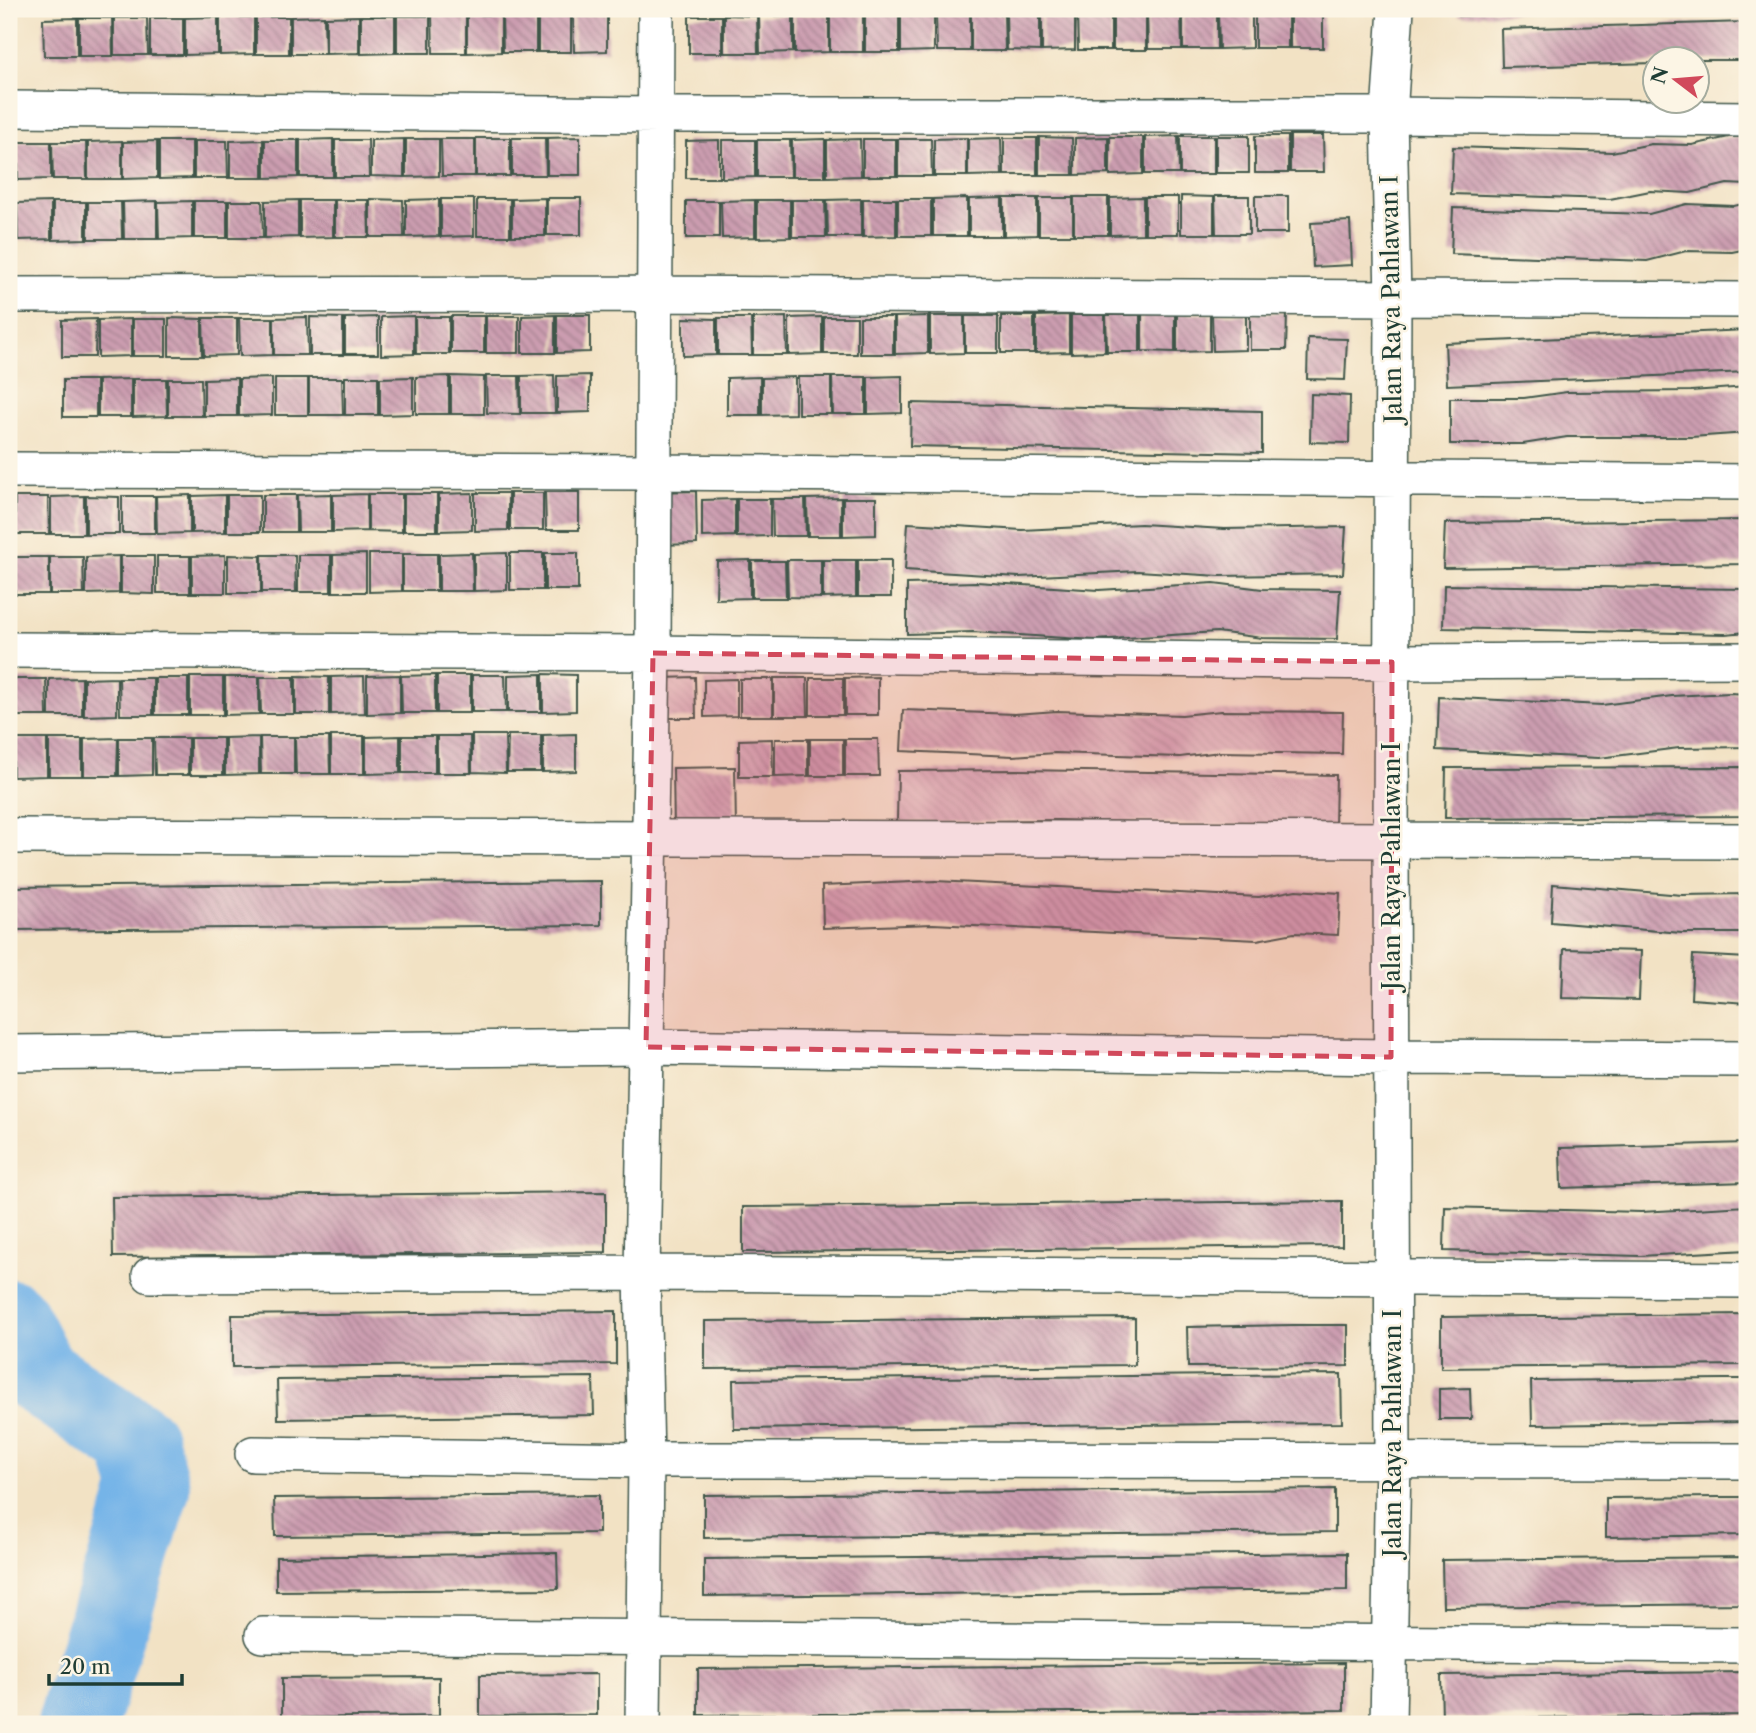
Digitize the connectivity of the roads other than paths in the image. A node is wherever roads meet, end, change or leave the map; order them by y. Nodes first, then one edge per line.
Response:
1 (656, 9) edge
2 (1396, 9) edge
3 (9, 109) edge
4 (657, 115) junction
5 (1389, 115) junction
6 (1747, 119) edge
7 (653, 294) junction
8 (9, 295) edge
9 (1393, 299) junction
10 (1747, 300) edge
11 (9, 470) edge
12 (652, 472) junction
13 (1392, 478) junction
14 (1747, 482) edge
15 (9, 650) edge
16 (653, 653) junction
17 (1747, 660) edge
18 (1392, 662) junction
19 (9, 836) edge
20 (650, 836) junction
21 (1391, 839) junction
22 (1747, 841) edge
23 (646, 1047) junction
24 (9, 1053) edge
25 (1391, 1057) junction
26 (1747, 1059) edge
27 (642, 1273) junction
28 (150, 1275) dead end
29 (1391, 1277) junction
30 (1747, 1280) edge
31 (253, 1454) dead end
32 (1393, 1459) junction
33 (646, 1460) junction
34 (1747, 1461) edge
35 (263, 1634) dead end
36 (644, 1634) junction
37 (1391, 1645) junction
38 (1747, 1645) edge
39 (643, 1724) edge
40 (1388, 1724) edge

1 - 4 street
2 - 5 street, Jalan Raya Pahlawan I
3 - 4 street
4 - 5 street
4 - 7 street
5 - 6 street
5 - 9 street, Jalan Raya Pahlawan I
7 - 8 street
7 - 9 street
7 - 12 street
9 - 10 street
9 - 13 street, Jalan Raya Pahlawan I
11 - 12 street
12 - 13 street
12 - 16 street
13 - 14 street
13 - 18 street, Jalan Raya Pahlawan I
15 - 16 street
16 - 18 street
16 - 20 street
17 - 18 street
18 - 21 street, Jalan Raya Pahlawan I
19 - 20 street
20 - 21 street
20 - 23 street
21 - 22 street
21 - 25 street, Jalan Raya Pahlawan I
23 - 24 street
23 - 25 street
23 - 27 street
25 - 26 street
25 - 29 street, Jalan Raya Pahlawan I
27 - 28 street
27 - 29 street
27 - 33 street
29 - 30 street
29 - 32 street, Jalan Raya Pahlawan I
31 - 33 street
32 - 33 street
32 - 34 street
32 - 37 street, Jalan Raya Pahlawan I
33 - 36 street
35 - 36 street
36 - 37 street
36 - 39 street
37 - 38 street
37 - 40 street, Jalan Raya Pahlawan I

